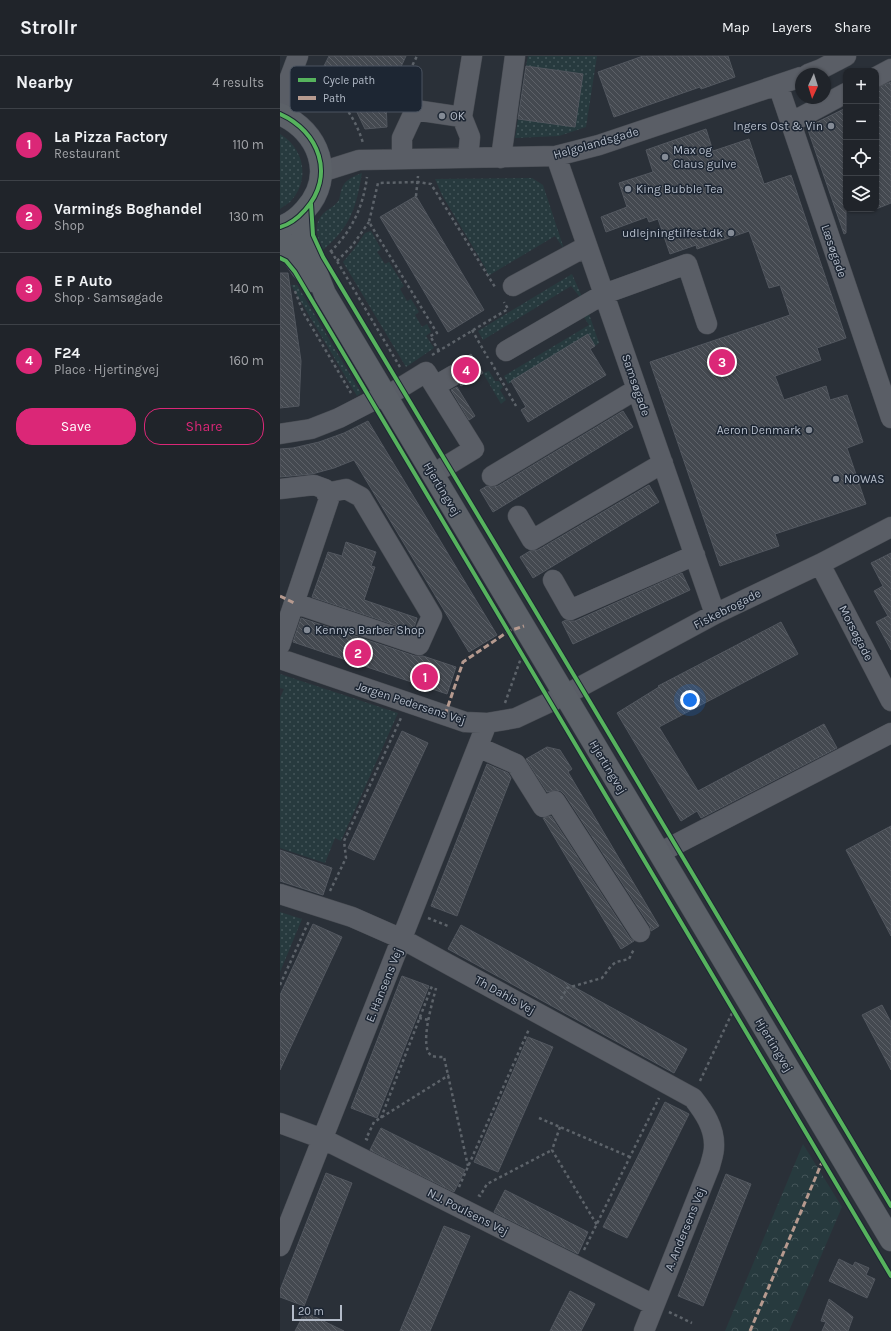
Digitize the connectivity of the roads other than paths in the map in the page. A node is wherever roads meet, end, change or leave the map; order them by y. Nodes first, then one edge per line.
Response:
1 (298, 56) edge
2 (472, 56) edge
3 (515, 56) edge
4 (846, 56) edge
5 (294, 66) edge
6 (823, 68) edge
7 (891, 69) edge
8 (879, 75) edge
9 (290, 77) edge
10 (795, 79) edge
11 (778, 85) junction
12 (843, 95) edge
13 (280, 104) edge
14 (422, 111) edge
15 (414, 112) edge
16 (280, 114) edge
17 (462, 117) junction
18 (790, 123) junction
19 (556, 156) junction
20 (468, 158) junction
21 (501, 158) junction
22 (319, 162) junction
23 (406, 168) junction
24 (289, 223) edge
25 (280, 237) edge
26 (588, 246) junction
27 (503, 290) road end
28 (325, 294) junction
29 (604, 294) junction
30 (707, 324) dead end
31 (506, 351) dead end
32 (454, 375) dead end
33 (435, 386) junction
34 (637, 389) junction
35 (387, 396) junction
36 (891, 418) edge
37 (280, 434) edge
38 (663, 463) junction
39 (433, 474) junction
40 (492, 476) dead end
41 (280, 489) edge
42 (326, 493) junction
43 (518, 516) dead end
44 (891, 527) edge
45 (695, 555) junction
46 (820, 564) junction
47 (553, 580) dead end
48 (294, 602) junction
49 (715, 614) junction
50 (280, 645) edge
51 (280, 659) edge
52 (565, 695) junction
53 (891, 701) edge
54 (493, 722) junction
55 (891, 733) edge
56 (478, 747) junction
57 (660, 853) junction
58 (280, 894) edge
59 (640, 932) road end
60 (402, 938) junction
61 (280, 1122) edge
62 (710, 1125) joint
63 (323, 1139) junction
64 (891, 1240) edge
65 (280, 1246) edge
66 (654, 1305) junction
67 (644, 1331) edge

1 - 5 street
2 - 17 street
3 - 21 street
4 - 6 street
7 - 8 street
9 - 13 street
10 - 11 street, Helgolandsgade
11 - 18 street, Læsøgade
11 - 19 street, Helgolandsgade
12 - 18 street
14 - 17 street
15 - 23 street
16 - 22 main road
17 - 20 street
18 - 36 street, Læsøgade
19 - 21 street, Helgolandsgade
19 - 26 street, Samsøgade
20 - 21 street, Helgolandsgade
20 - 23 street, Helgolandsgade
22 - 23 street, Helgolandsgade
22 - 24 main road
24 - 28 main road, Hjertingvej
25 - 28 main road, Hjertingvej
26 - 27 street
26 - 29 street, Samsøgade
28 - 35 main road, Hjertingvej
29 - 30 street
29 - 31 street
29 - 34 street, Samsøgade
32 - 33 street
33 - 35 street
33 - 39 street
34 - 38 street, Samsøgade
34 - 40 street
35 - 37 street
35 - 39 main road, Hjertingvej
38 - 43 street
38 - 45 street, Samsøgade
39 - 52 main road, Hjertingvej
41 - 42 street
42 - 48 street
42 - 48 street
44 - 46 street, Fiskebrogade
45 - 47 street
45 - 49 street, Samsøgade
46 - 49 street, Fiskebrogade
46 - 53 street, Morsøgade
48 - 50 street
49 - 52 street, Fiskebrogade
51 - 54 street, Jørgen Pedersens Vej
52 - 54 street, Jørgen Pedersens Vej
52 - 57 main road, Hjertingvej
54 - 56 street, E. Hansens Vej
55 - 57 street
56 - 59 street
56 - 60 street, E. Hansens Vej
57 - 64 main road, Hjertingvej
58 - 60 street, Th Dahls Vej
60 - 62 street, Th Dahls Vej
60 - 63 street, E. Hansens Vej
61 - 63 street, N.J. Poulsens Vej
62 - 66 street, A. Andersens Vej
63 - 65 street, E. Hansens Vej
63 - 66 street, N.J. Poulsens Vej
66 - 67 street, A. Andersens Vej

